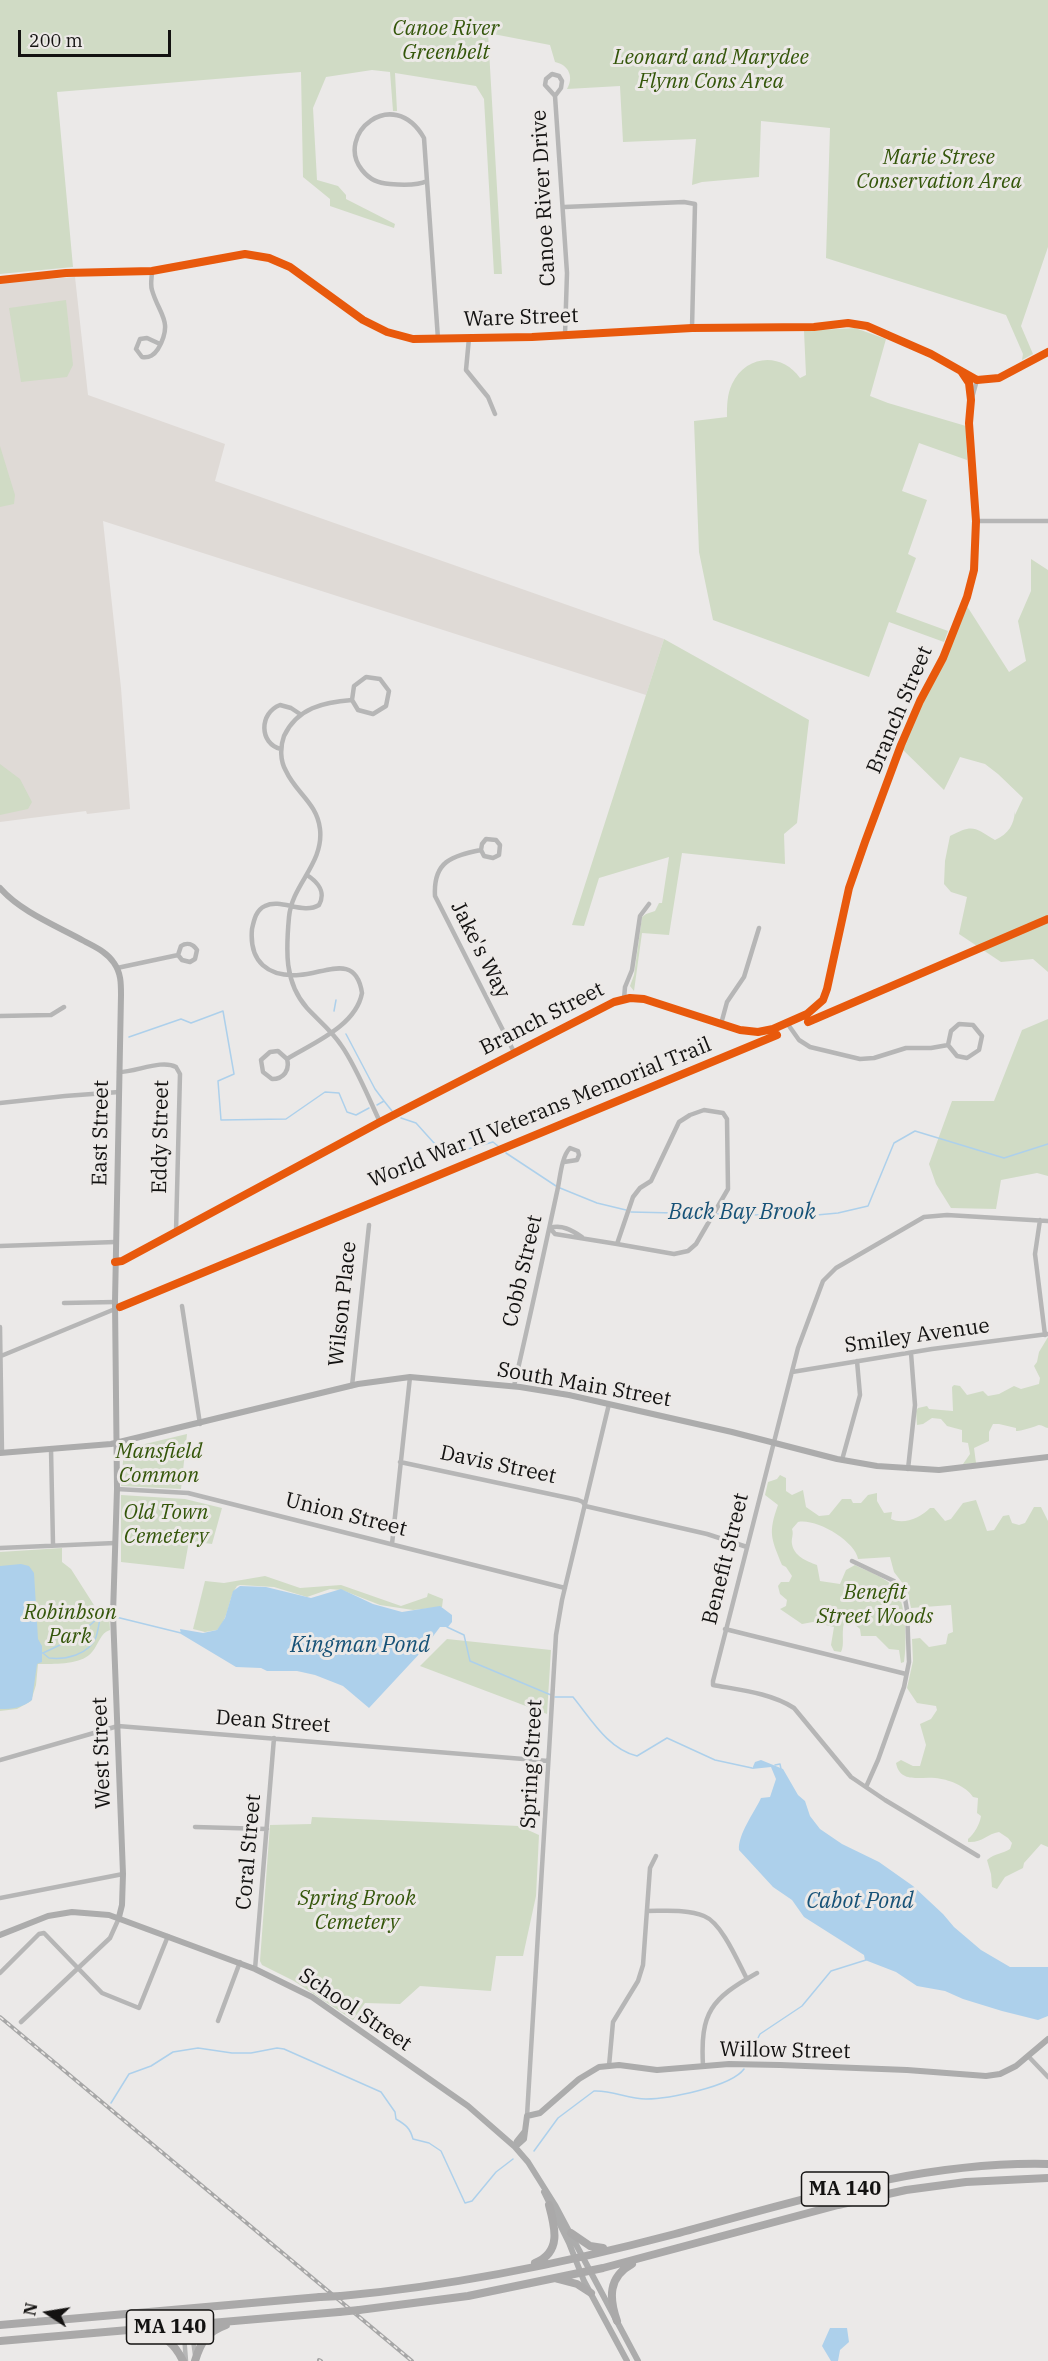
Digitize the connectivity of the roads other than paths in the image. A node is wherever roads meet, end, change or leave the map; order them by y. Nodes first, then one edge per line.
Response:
1 (555, 96) junction
2 (427, 181) junction
3 (564, 207) junction
4 (152, 271) junction
5 (0, 280) edge
6 (692, 328) junction
7 (565, 335) junction
8 (469, 338) junction
9 (438, 339) junction
10 (160, 344) junction
11 (1048, 352) edge
12 (961, 371) junction
13 (977, 380) junction
14 (971, 400) junction
15 (495, 414) dead end
16 (976, 521) junction
17 (1048, 521) edge
18 (352, 700) junction
19 (300, 714) junction
20 (281, 748) junction
21 (481, 850) junction
22 (307, 875) junction
23 (1, 891) edge
24 (649, 904) dead end
25 (290, 907) junction
26 (759, 928) dead end
27 (178, 955) junction
28 (117, 968) junction
29 (289, 973) junction
30 (624, 999) junction
31 (64, 1007) dead end
32 (0, 1016) edge
33 (787, 1023) junction
34 (721, 1024) junction
35 (331, 1033) junction
36 (948, 1045) junction
37 (514, 1052) junction
38 (287, 1059) junction
39 (119, 1072) junction
40 (119, 1092) junction
41 (0, 1103) edge
42 (380, 1122) junction
43 (564, 1162) dead end
44 (1040, 1220) junction
45 (1048, 1221) edge
46 (369, 1225) dead end
47 (550, 1228) junction
48 (176, 1232) junction
49 (116, 1242) junction
50 (616, 1244) junction
51 (0, 1246) edge
52 (115, 1262) junction
53 (64, 1303) dead end
54 (115, 1305) junction
55 (182, 1306) dead end
56 (0, 1327) edge
57 (1046, 1335) edge
58 (911, 1353) junction
59 (0, 1356) edge
60 (857, 1361) junction
61 (792, 1372) junction
62 (410, 1377) junction
63 (352, 1386) junction
64 (514, 1386) junction
65 (609, 1404) junction
66 (200, 1424) junction
67 (116, 1442) junction
68 (773, 1443) junction
69 (51, 1449) junction
70 (1, 1453) edge
71 (1048, 1457) edge
72 (842, 1460) junction
73 (400, 1462) junction
74 (908, 1469) junction
75 (117, 1490) junction
76 (585, 1506) junction
77 (115, 1543) junction
78 (53, 1544) junction
79 (392, 1544) junction
80 (747, 1547) junction
81 (0, 1548) edge
82 (852, 1561) dead end
83 (565, 1588) junction
84 (725, 1629) junction
85 (906, 1674) junction
86 (118, 1726) junction
87 (274, 1738) junction
88 (0, 1760) edge
89 (548, 1761) junction
90 (866, 1787) junction
91 (195, 1827) dead end
92 (267, 1829) junction
93 (656, 1856) dead end
94 (978, 1856) dead end
95 (123, 1874) junction
96 (0, 1898) edge
97 (647, 1911) junction
98 (119, 1917) junction
99 (0, 1935) edge
100 (168, 1935) junction
101 (240, 1962) junction
102 (77, 1969) junction
103 (255, 1969) junction
104 (0, 1972) edge
105 (757, 1973) dead end
106 (747, 1978) junction
107 (218, 2021) dead end
108 (21, 2022) dead end
109 (1048, 2039) edge
110 (1029, 2057) junction
111 (609, 2066) junction
112 (703, 2066) junction
113 (1048, 2077) edge
114 (527, 2116) junction
115 (515, 2147) junction
116 (1048, 2162) edge
117 (1048, 2178) edge
118 (540, 2180) junction
119 (549, 2205) junction
120 (571, 2233) junction
121 (616, 2248) junction
122 (579, 2257) junction
123 (643, 2259) junction
124 (514, 2271) junction
125 (584, 2272) junction
126 (554, 2279) junction
127 (591, 2293) junction
128 (182, 2310) junction
129 (617, 2321) junction
130 (234, 2322) junction
131 (0, 2325) edge
132 (183, 2325) junction
133 (140, 2330) junction
134 (0, 2341) edge
135 (184, 2361) edge
136 (195, 2361) edge
137 (627, 2361) edge
138 (638, 2361) edge

1 - 1 street, Canoe River Drive
1 - 3 street, Canoe River Drive
2 - 2 street
2 - 9 street
3 - 6 street
3 - 7 street, Canoe River Drive
4 - 5 street, Ware Street
4 - 9 street, Ware Street
4 - 10 street
6 - 7 street, Ware Street
6 - 12 street, Ware Street
7 - 8 street, Ware Street
8 - 9 street, Ware Street
8 - 15 street
10 - 10 street
11 - 13 street
12 - 13 street, Ware Street
12 - 14 street, Branch Street
13 - 14 street, Branch Street
14 - 16 street, Branch Street
16 - 17 street
16 - 33 street, Branch Street
18 - 18 street
18 - 19 street
19 - 20 street
19 - 20 street
20 - 22 street
21 - 21 street, Jake's Way
21 - 37 street, Jake's Way
22 - 25 street
22 - 25 street
23 - 28 main road
24 - 30 street
25 - 29 street
25 - 29 street
26 - 34 street
27 - 27 street
27 - 28 street
28 - 39 main road, East Street
29 - 35 street
29 - 35 street
30 - 34 street, Branch Street
30 - 37 street, Branch Street
31 - 32 street
33 - 34 street, Branch Street
33 - 36 street
35 - 38 street
35 - 42 street
36 - 36 street
37 - 42 street, Branch Street
38 - 38 street
39 - 40 main road, East Street
39 - 48 street, Eddy Street
40 - 41 street
40 - 49 main road, East Street
42 - 48 street, Branch Street
43 - 47 street, Cobb Street
44 - 45 street, Benefit Street
44 - 57 street
44 - 61 street, Benefit Street
46 - 63 street, Wilson Place
47 - 50 street
47 - 64 street, Cobb Street
48 - 52 street, Branch Street
49 - 51 street
49 - 52 main road, East Street
50 - 50 street
52 - 54 main road, East Street
53 - 54 street
54 - 59 street
54 - 67 main road, East Street
55 - 66 street
56 - 59 street
57 - 58 street, Smiley Avenue
58 - 60 street, Smiley Avenue
58 - 74 street
59 - 70 street
60 - 61 street, Smiley Avenue
60 - 72 street
61 - 68 street, Benefit Street
62 - 63 main road, South Main Street
62 - 64 main road, South Main Street
62 - 73 street
63 - 66 main road, South Main Street
64 - 65 main road, South Main Street
65 - 68 main road, South Main Street
65 - 76 street, Spring Street
66 - 67 main road, South Main Street
67 - 69 main road, South Main Street
67 - 75 main road, West Street
68 - 72 main road, South Main Street
68 - 80 street, Benefit Street
69 - 70 main road, South Main Street
69 - 78 street
71 - 74 main road, South Main Street
72 - 74 main road, South Main Street
73 - 76 street, Davis Street
73 - 79 street
75 - 77 main road, West Street
75 - 79 street, Union Street
76 - 80 street, Davis Street
76 - 83 street, Spring Street
77 - 78 street
77 - 86 main road, West Street
78 - 81 street
79 - 83 street, Union Street
80 - 84 street, Benefit Street
82 - 85 street
83 - 89 street, Spring Street
84 - 85 street
84 - 90 street, Benefit Street
85 - 90 street
86 - 87 street, Dean Street
86 - 88 street, Dean Street
86 - 95 main road, West Street
87 - 89 street, Dean Street
87 - 92 street, Coral Street
89 - 114 street, Spring Street
90 - 94 street
91 - 92 street
92 - 103 street, Coral Street
93 - 97 street
95 - 96 street
95 - 98 main road, West Street
97 - 106 street
97 - 111 street
98 - 99 main road, School Street
98 - 100 main road, School Street
98 - 102 street, West Street
100 - 101 main road, School Street
100 - 102 street
101 - 103 main road, School Street
101 - 107 street
102 - 104 street
102 - 108 street, West Street
103 - 115 main road, School Street
105 - 106 street
106 - 112 street
109 - 110 main road, Willow Street
110 - 112 main road, Willow Street
110 - 113 street
111 - 112 main road, Willow Street
111 - 114 main road, Willow Street
114 - 115 main road, Spring Street
115 - 118 main road, School Street
116 - 121 highway, MA 140
117 - 123 highway, MA 140
118 - 119 main road, School Street
118 - 120 main road, School Street
119 - 122 main road, School Street
119 - 124 highway
120 - 121 highway
120 - 122 main road, School Street
121 - 122 highway, MA 140
122 - 124 highway, MA 140
122 - 125 main road, School Street
123 - 125 highway, MA 140
123 - 129 highway
124 - 128 highway, MA 140, bridge
125 - 126 highway, MA 140
125 - 127 main road, School Street
125 - 129 main road, School Street
126 - 127 highway
126 - 130 highway, MA 140, bridge
127 - 137 main road, School Street
128 - 131 highway, MA 140
128 - 132 street
129 - 138 main road, School Street
130 - 132 highway, MA 140
130 - 136 highway
132 - 133 highway, MA 140
132 - 135 street
132 - 136 street
133 - 134 highway, MA 140
133 - 135 highway

